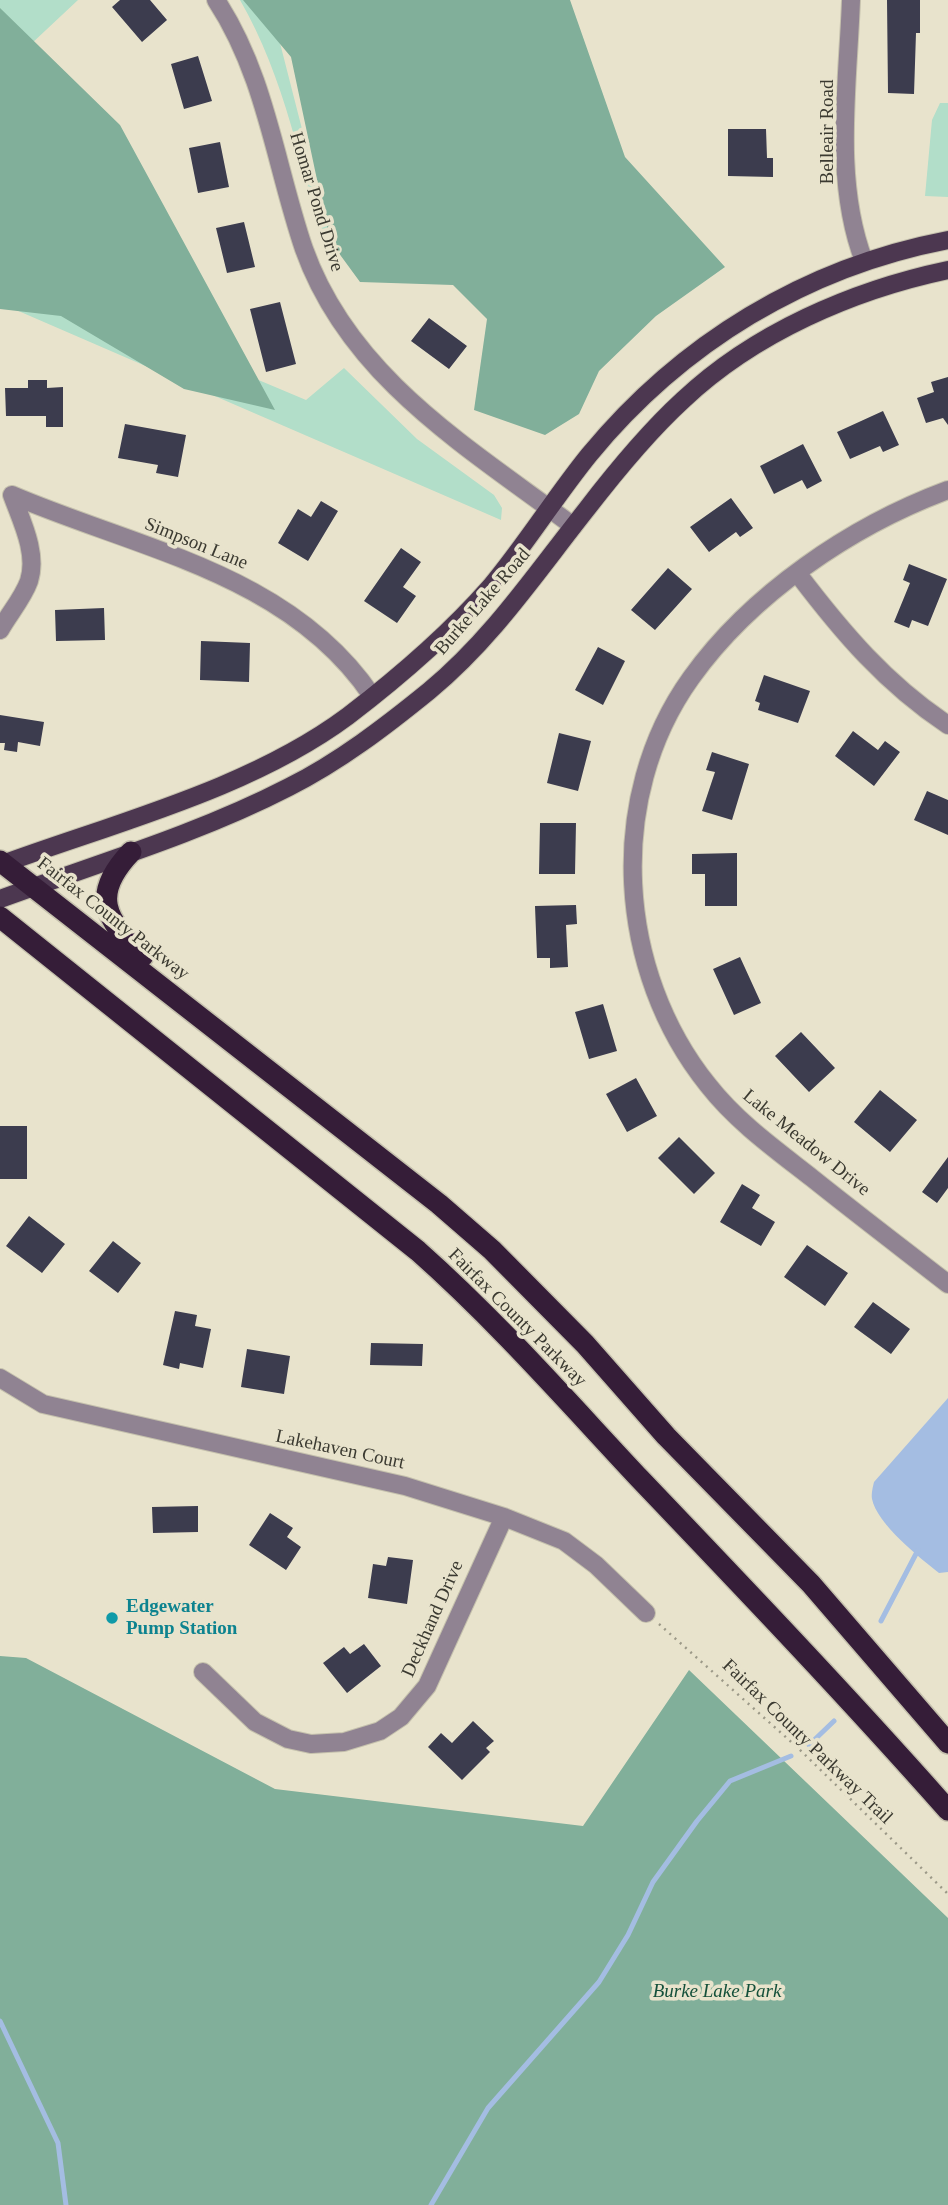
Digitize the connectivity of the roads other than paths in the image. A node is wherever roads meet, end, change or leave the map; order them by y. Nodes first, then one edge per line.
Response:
1 (216, 0) edge
2 (851, 0) edge
3 (948, 240) edge
4 (864, 261) junction
5 (948, 270) edge
6 (948, 490) edge
7 (549, 507) junction
8 (573, 526) junction
9 (798, 574) junction
10 (0, 630) edge
11 (372, 696) junction
12 (948, 724) edge
13 (131, 852) junction
14 (1, 864) edge
15 (34, 887) junction
16 (0, 899) edge
17 (0, 917) edge
18 (206, 1020) junction
19 (948, 1284) edge
20 (0, 1378) edge
21 (504, 1517) junction
22 (646, 1613) road end
23 (203, 1672) dead end
24 (948, 1743) edge
25 (948, 1810) edge

1 - 7 street, Homar Pond Drive
2 - 4 street, Belleair Road
3 - 4 main road, Burke Lake Road
4 - 7 main road, Burke Lake Road
5 - 8 main road, Burke Lake Road
6 - 9 street, Lake Meadow Drive
7 - 8 street, Homar Pond Drive
7 - 11 main road, Burke Lake Road
8 - 13 main road, Burke Lake Road
9 - 12 street
9 - 19 street, Lake Meadow Drive
10 - 11 street, Simpson Lane
11 - 14 main road, Burke Lake Road
13 - 15 main road, Burke Lake Road
13 - 18 highway
14 - 15 highway, Fairfax County Parkway
15 - 16 main road, Burke Lake Road
15 - 18 highway, Fairfax County Parkway
17 - 25 highway, Fairfax County Parkway
18 - 24 highway, Fairfax County Parkway
20 - 21 street, Lakehaven Court
21 - 22 street, Lakehaven Court
21 - 23 street, Deckhand Drive

